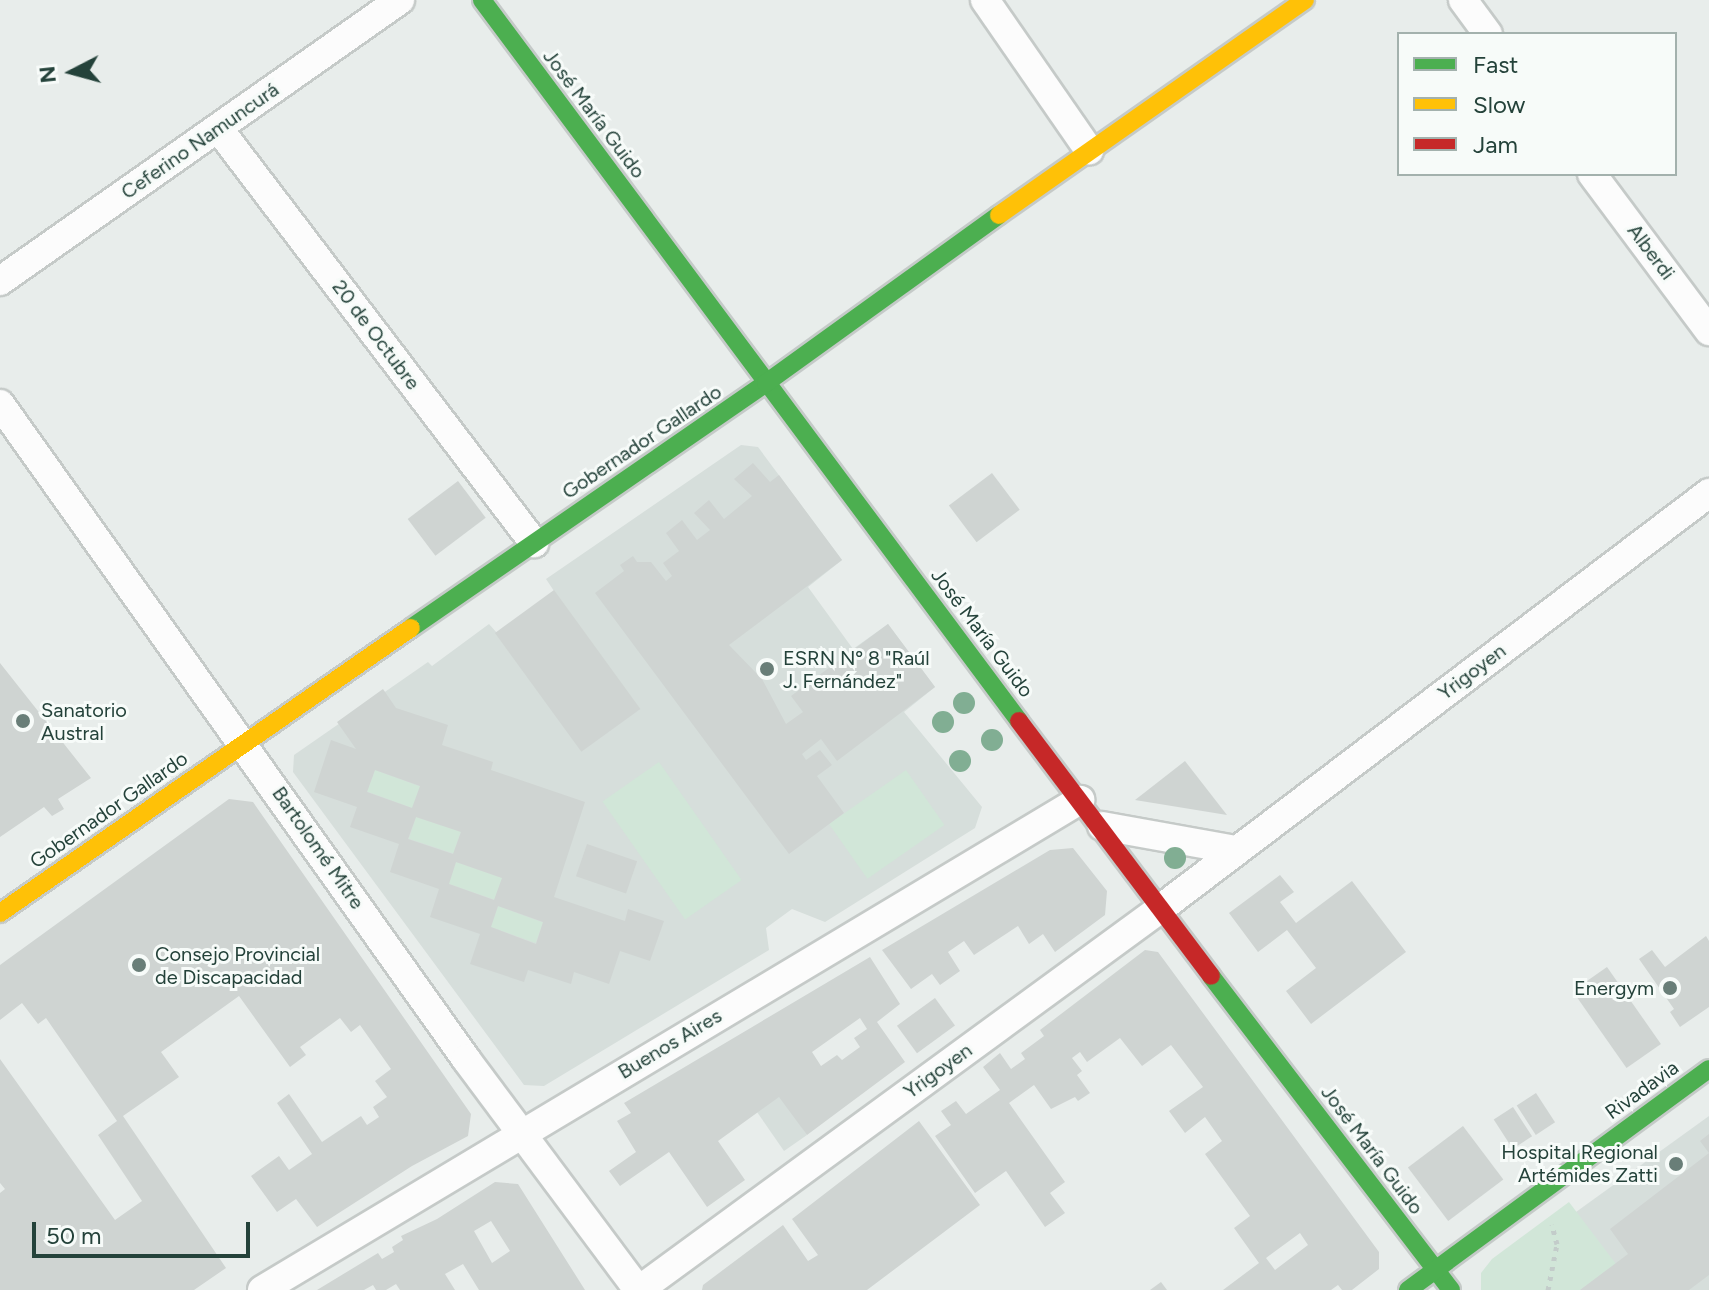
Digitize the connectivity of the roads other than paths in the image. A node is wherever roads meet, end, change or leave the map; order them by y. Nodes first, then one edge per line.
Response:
1 (400, 0) edge
2 (482, 0) edge
3 (985, 0) edge
4 (1305, 0) edge
5 (1463, 0) edge
6 (1487, 32) edge
7 (218, 128) junction
8 (1089, 150) junction
9 (1593, 176) edge
10 (0, 281) edge
11 (1709, 331) edge
12 (766, 383) junction
13 (0, 404) edge
14 (1709, 493) edge
15 (534, 543) junction
16 (244, 742) junction
17 (1080, 800) junction
18 (1102, 826) junction
19 (1236, 850) junction
20 (1160, 909) junction
21 (0, 913) edge
22 (1709, 1069) edge
23 (522, 1134) junction
24 (1436, 1269) junction
25 (262, 1290) edge
26 (639, 1290) edge
27 (1408, 1290) edge
28 (1451, 1290) edge

1 - 7 street, Ceferino Namuncurá
2 - 12 main road, José María Guido
3 - 8 street
4 - 8 main road, Gobernador Gallardo
5 - 6 street
7 - 10 street, Ceferino Namuncurá
7 - 15 street, 20 de Octubre
8 - 12 main road, Gobernador Gallardo
9 - 11 street, Alberdi
12 - 15 main road, Gobernador Gallardo
12 - 17 main road, José María Guido
13 - 16 street, Bartolomé Mitre
14 - 19 street, Yrigoyen
15 - 16 main road, Gobernador Gallardo
16 - 21 main road, Gobernador Gallardo
16 - 23 street, Bartolomé Mitre
17 - 18 main road, José María Guido
17 - 23 street, Buenos Aires
18 - 19 street
18 - 20 main road, José María Guido
19 - 20 street, Yrigoyen
20 - 24 main road, José María Guido
20 - 26 street, Yrigoyen
22 - 24 main road, Rivadavia
23 - 25 street, Buenos Aires
23 - 26 street, Bartolomé Mitre
24 - 27 main road, Rivadavia
24 - 28 main road, José María Guido

